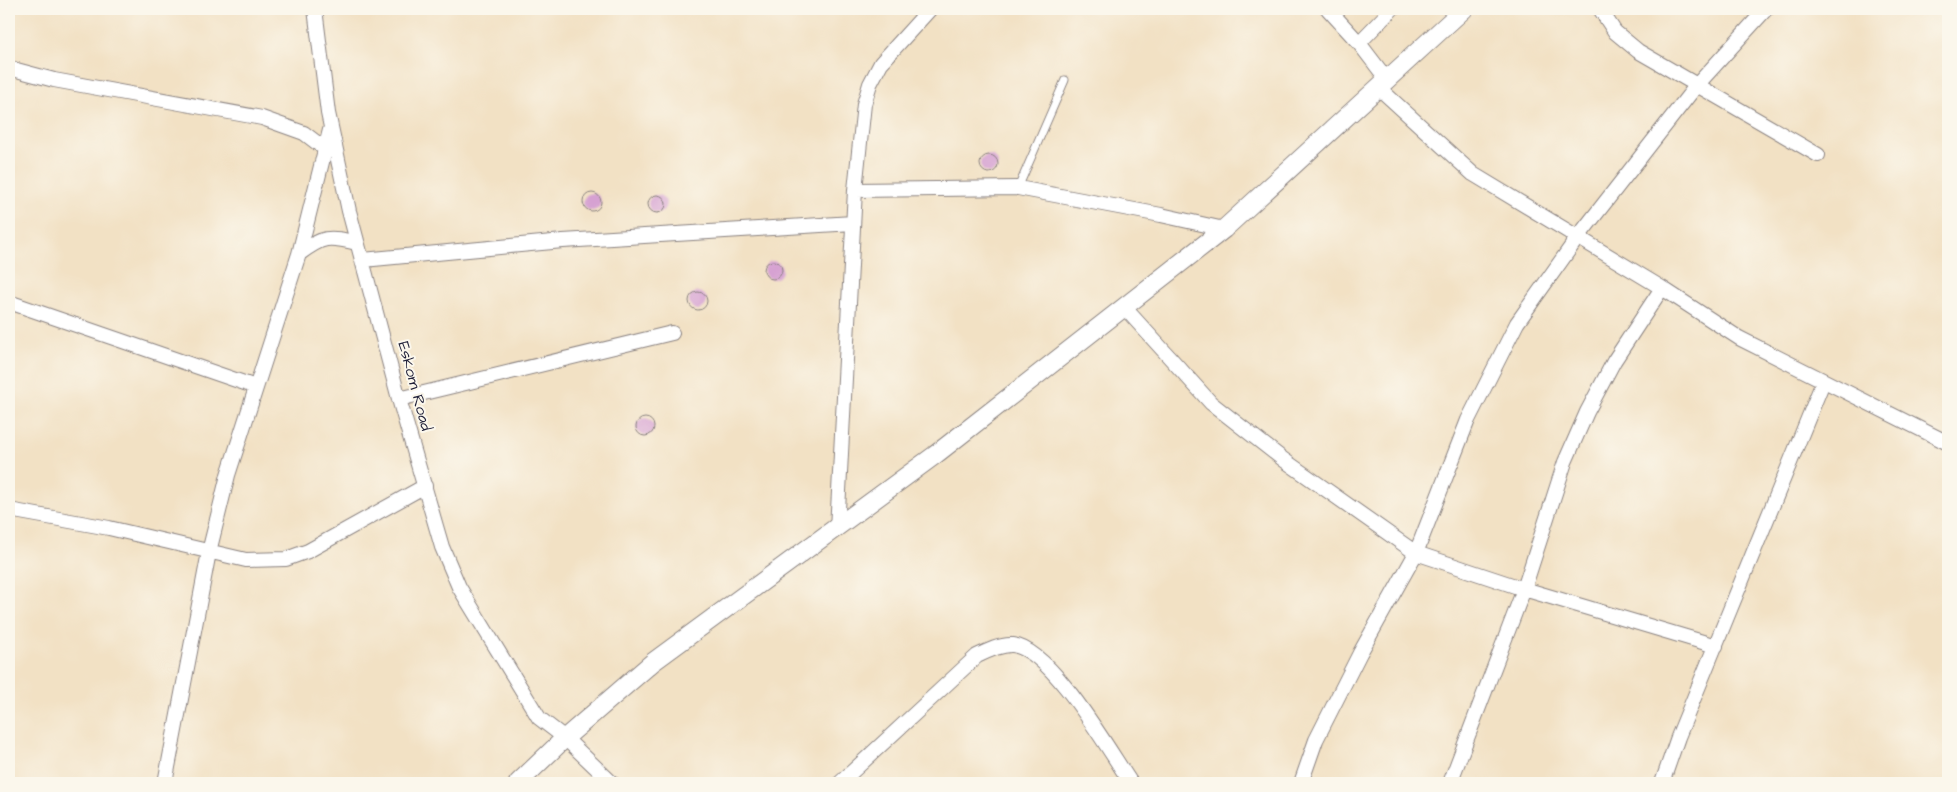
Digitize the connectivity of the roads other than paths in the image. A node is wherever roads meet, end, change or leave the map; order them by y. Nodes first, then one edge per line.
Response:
1 (315, 9) edge
2 (930, 9) edge
3 (1328, 9) edge
4 (1392, 9) edge
5 (1464, 9) edge
6 (1600, 9) edge
7 (1766, 9) edge
8 (1360, 43) junction
9 (9, 68) edge
10 (1065, 80) dead end
11 (1384, 85) junction
12 (1696, 86) junction
13 (331, 126) junction
14 (325, 150) junction
15 (1818, 155) dead end
16 (1018, 188) junction
17 (855, 190) junction
18 (853, 223) junction
19 (1224, 229) junction
20 (1578, 237) junction
21 (357, 243) junction
22 (299, 254) junction
23 (363, 260) junction
24 (1662, 288) junction
25 (9, 302) edge
26 (1124, 307) junction
27 (672, 333) dead end
28 (1823, 382) junction
29 (256, 387) junction
30 (399, 399) junction
31 (1948, 443) edge
32 (425, 486) junction
33 (9, 510) edge
34 (837, 528) junction
35 (209, 552) junction
36 (1416, 553) junction
37 (1524, 589) junction
38 (1716, 646) junction
39 (565, 738) junction
40 (165, 783) edge
41 (518, 783) edge
42 (612, 783) edge
43 (840, 783) edge
44 (1131, 783) edge
45 (1301, 783) edge
46 (1450, 783) edge
47 (1662, 783) edge

1 - 13 street, Eskom Road
2 - 17 street
3 - 8 street
4 - 8 street
5 - 11 street
6 - 12 street
7 - 12 street
8 - 11 street
9 - 14 street
10 - 16 lane
11 - 19 street
11 - 20 street
12 - 15 street
12 - 20 street
13 - 14 street
13 - 21 street, Eskom Road
14 - 22 street
16 - 17 street
16 - 19 street
17 - 18 street
18 - 23 street
18 - 34 street
19 - 26 street
20 - 24 street
20 - 36 street
21 - 22 street
21 - 23 street, Eskom Road
22 - 29 street
23 - 30 street, Eskom Road
24 - 28 street
24 - 37 street
25 - 29 street
26 - 34 street
26 - 36 street
27 - 30 street
28 - 31 street
28 - 38 street
29 - 35 street
30 - 32 street, Eskom Road
32 - 35 street
32 - 39 street, Eskom Road
33 - 35 street
34 - 39 street
35 - 40 street
36 - 37 street
36 - 45 street
37 - 38 street
37 - 46 street
38 - 47 street
39 - 41 street
39 - 42 street, Eskom Road
43 - 44 street

